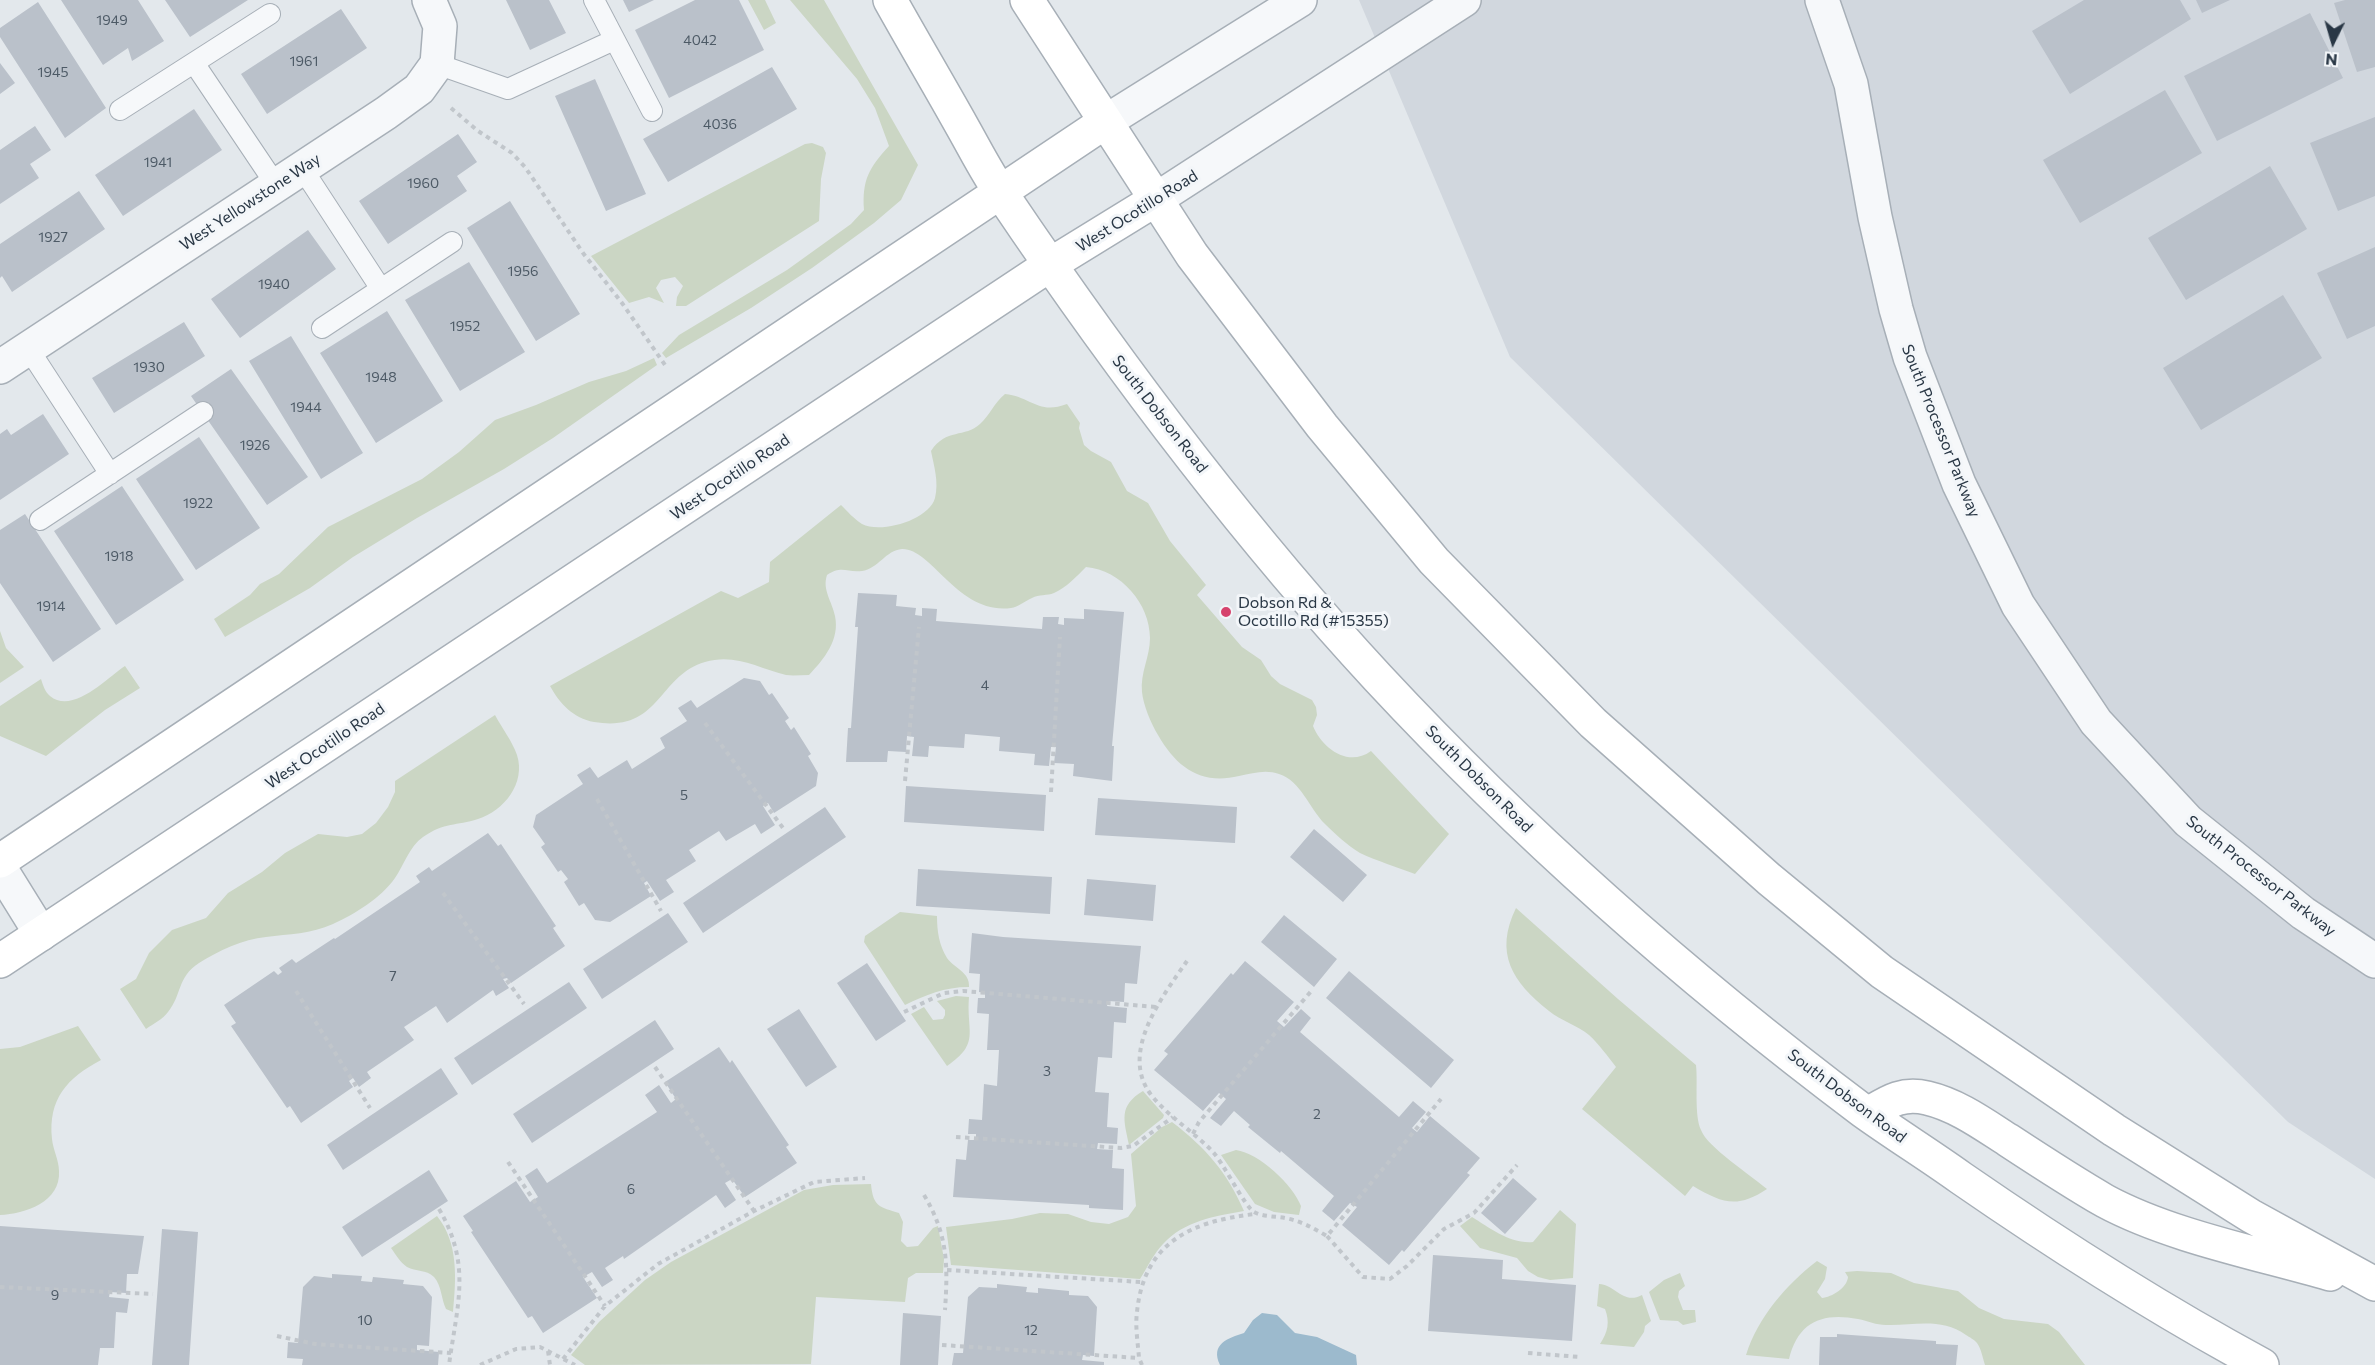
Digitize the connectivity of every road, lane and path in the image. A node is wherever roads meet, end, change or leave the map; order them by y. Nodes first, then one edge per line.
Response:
1 (429, 0) edge
2 (594, 0) edge
3 (890, 0) edge
4 (1027, 0) edge
5 (1300, 0) edge
6 (1464, 0) edge
7 (1822, 0) edge
8 (270, 14) dead end
9 (614, 40) junction
10 (194, 63) junction
11 (437, 64) junction
12 (446, 103) dead end
13 (120, 110) dead end
14 (652, 111) dead end
15 (1105, 122) junction
16 (289, 177) junction
17 (1000, 192) junction
18 (1155, 200) junction
19 (452, 242) dead end
20 (1051, 264) junction
21 (381, 289) junction
22 (322, 328) dead end
23 (8, 358) edge
24 (665, 365) dead end
25 (203, 412) dead end
26 (110, 474) junction
27 (40, 520) dead end
28 (919, 627) dead end
29 (1060, 637) dead end
30 (705, 723) dead end
31 (905, 781) dead end
32 (1051, 792) dead end
33 (597, 799) dead end
34 (783, 828) dead end
35 (0, 861) edge
36 (0, 868) edge
37 (443, 893) dead end
38 (661, 911) dead end
39 (41, 934) junction
40 (0, 961) edge
41 (1187, 961) dead end
42 (2375, 961) edge
43 (1313, 989) dead end
44 (296, 991) dead end
45 (524, 1004) dead end
46 (1156, 1007) junction
47 (904, 1012) dead end
48 (655, 1067) dead end
49 (1441, 1098) dead end
50 (370, 1108) dead end
51 (1868, 1114) junction
52 (1173, 1117) junction
53 (1193, 1134) junction
54 (956, 1137) dead end
55 (508, 1162) dead end
56 (1517, 1165) dead end
57 (865, 1178) dead end
58 (924, 1195) dead end
59 (439, 1209) dead end
60 (754, 1211) junction
61 (1257, 1214) junction
62 (1327, 1236) junction
63 (947, 1270) junction
64 (1141, 1282) junction
65 (2375, 1285) edge
66 (0, 1287) edge
67 (153, 1294) dead end
68 (605, 1306) junction
69 (945, 1310) dead end
70 (277, 1336) dead end
71 (942, 1345) dead end
72 (548, 1351) junction
73 (451, 1353) junction
74 (1528, 1353) dead end
75 (1580, 1357) dead end
76 (1139, 1358) junction
77 (563, 1359) junction
78 (449, 1365) edge
79 (480, 1365) edge
80 (550, 1365) edge
81 (575, 1365) edge
82 (1142, 1365) edge
83 (2262, 1365) edge

1 - 11 street
2 - 9 lane
3 - 17 main road, South Dobson Road
4 - 15 main road
5 - 15 street
6 - 18 street, West Ocotillo Road
7 - 42 street, South Processor Parkway
8 - 10 lane
9 - 11 lane
9 - 14 lane
10 - 13 lane
10 - 16 lane
11 - 16 street, West Yellowstone Way
12 - 24 path
15 - 17 main road
15 - 18 main road
16 - 21 lane
16 - 23 street, West Yellowstone Way
17 - 20 main road, South Dobson Road
17 - 35 main road
18 - 20 main road, West Ocotillo Road
18 - 65 main road
19 - 21 lane
20 - 39 main road, West Ocotillo Road
20 - 51 main road, South Dobson Road
21 - 22 lane
23 - 26 lane
25 - 26 lane
26 - 27 lane
28 - 31 path
29 - 32 path
30 - 34 path
33 - 38 path
36 - 39 street
37 - 45 path
39 - 40 main road, West Ocotillo Road
41 - 46 path
43 - 53 path
44 - 50 path
46 - 47 path
46 - 52 path
48 - 60 path
49 - 62 path
51 - 65 main road
51 - 83 main road, South Dobson Road
52 - 53 path
52 - 54 path
53 - 61 path
55 - 68 path
56 - 62 path
57 - 60 path
58 - 63 path
59 - 73 path
60 - 68 path
61 - 62 path
61 - 64 path
63 - 64 path
63 - 69 path
64 - 76 path
66 - 67 path
68 - 77 path
70 - 73 path
71 - 76 path
72 - 77 path
72 - 79 path
72 - 80 path
73 - 78 path
74 - 75 path
76 - 82 path
77 - 81 path

